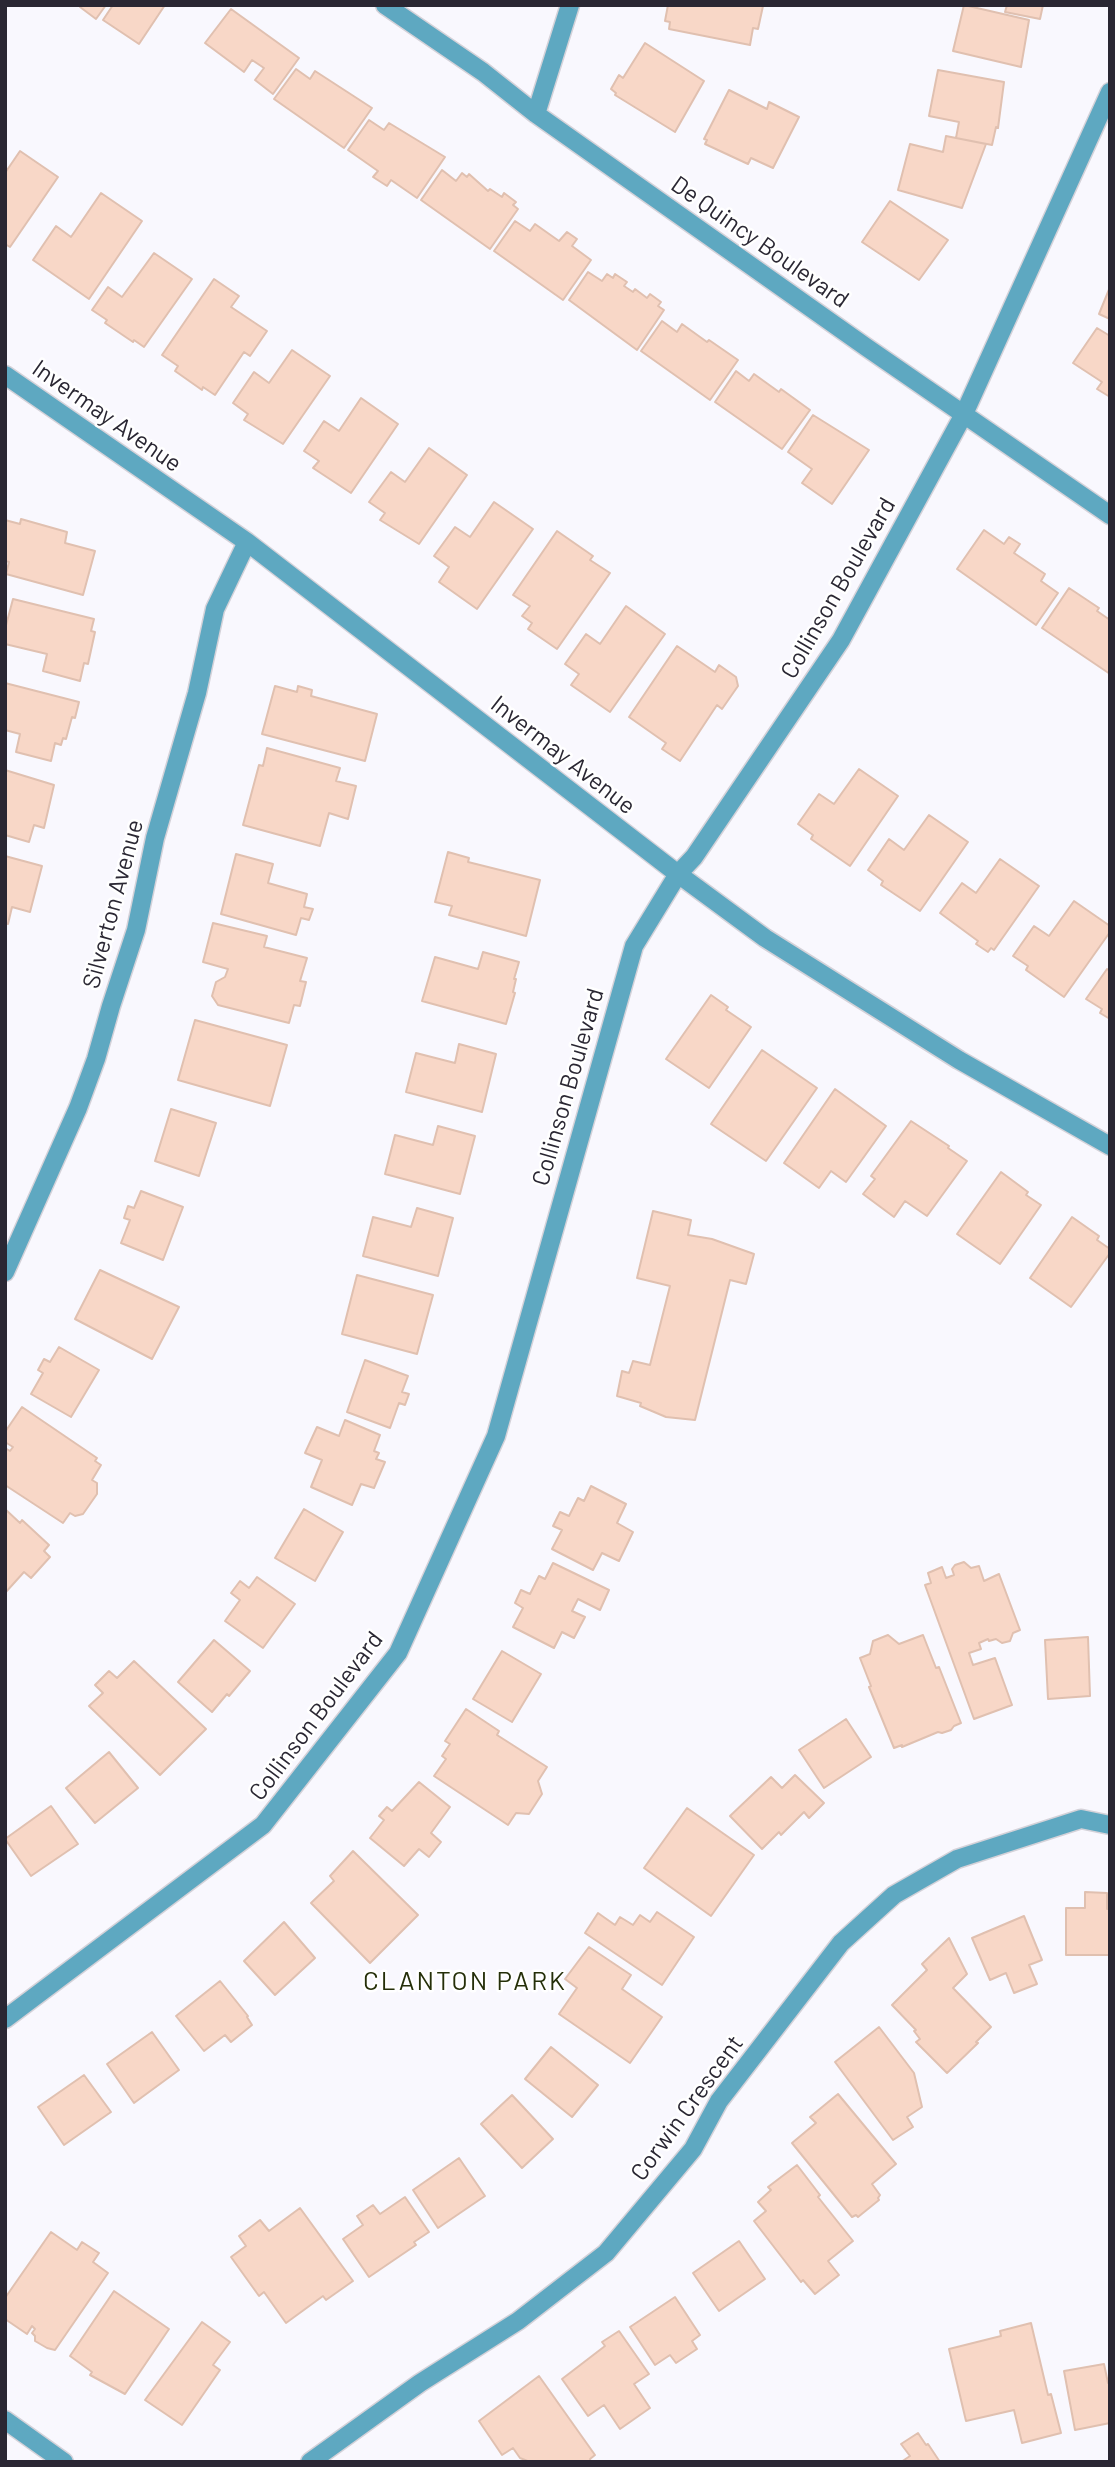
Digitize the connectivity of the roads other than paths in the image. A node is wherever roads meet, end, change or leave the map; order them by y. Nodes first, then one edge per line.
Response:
1 (385, 5) edge
2 (570, 5) edge
3 (1110, 92) edge
4 (536, 114) junction
5 (5, 375) edge
6 (964, 414) junction
7 (1110, 514) edge
8 (247, 542) junction
9 (678, 874) junction
10 (1110, 1146) edge
11 (5, 1272) edge
12 (1110, 1825) edge
13 (5, 2019) edge
14 (5, 2420) edge
15 (64, 2462) edge
16 (310, 2462) edge

1 - 4 street, De Quincy Boulevard
2 - 4 street
3 - 6 street, Collinson Boulevard
4 - 6 street, De Quincy Boulevard
5 - 8 street, Invermay Avenue
6 - 7 street, De Quincy Boulevard
6 - 9 street, Collinson Boulevard
8 - 9 street, Invermay Avenue
8 - 11 street, Silverton Avenue
9 - 10 street, Invermay Avenue
9 - 13 street, Collinson Boulevard
12 - 16 street, Corwin Crescent
14 - 15 street

